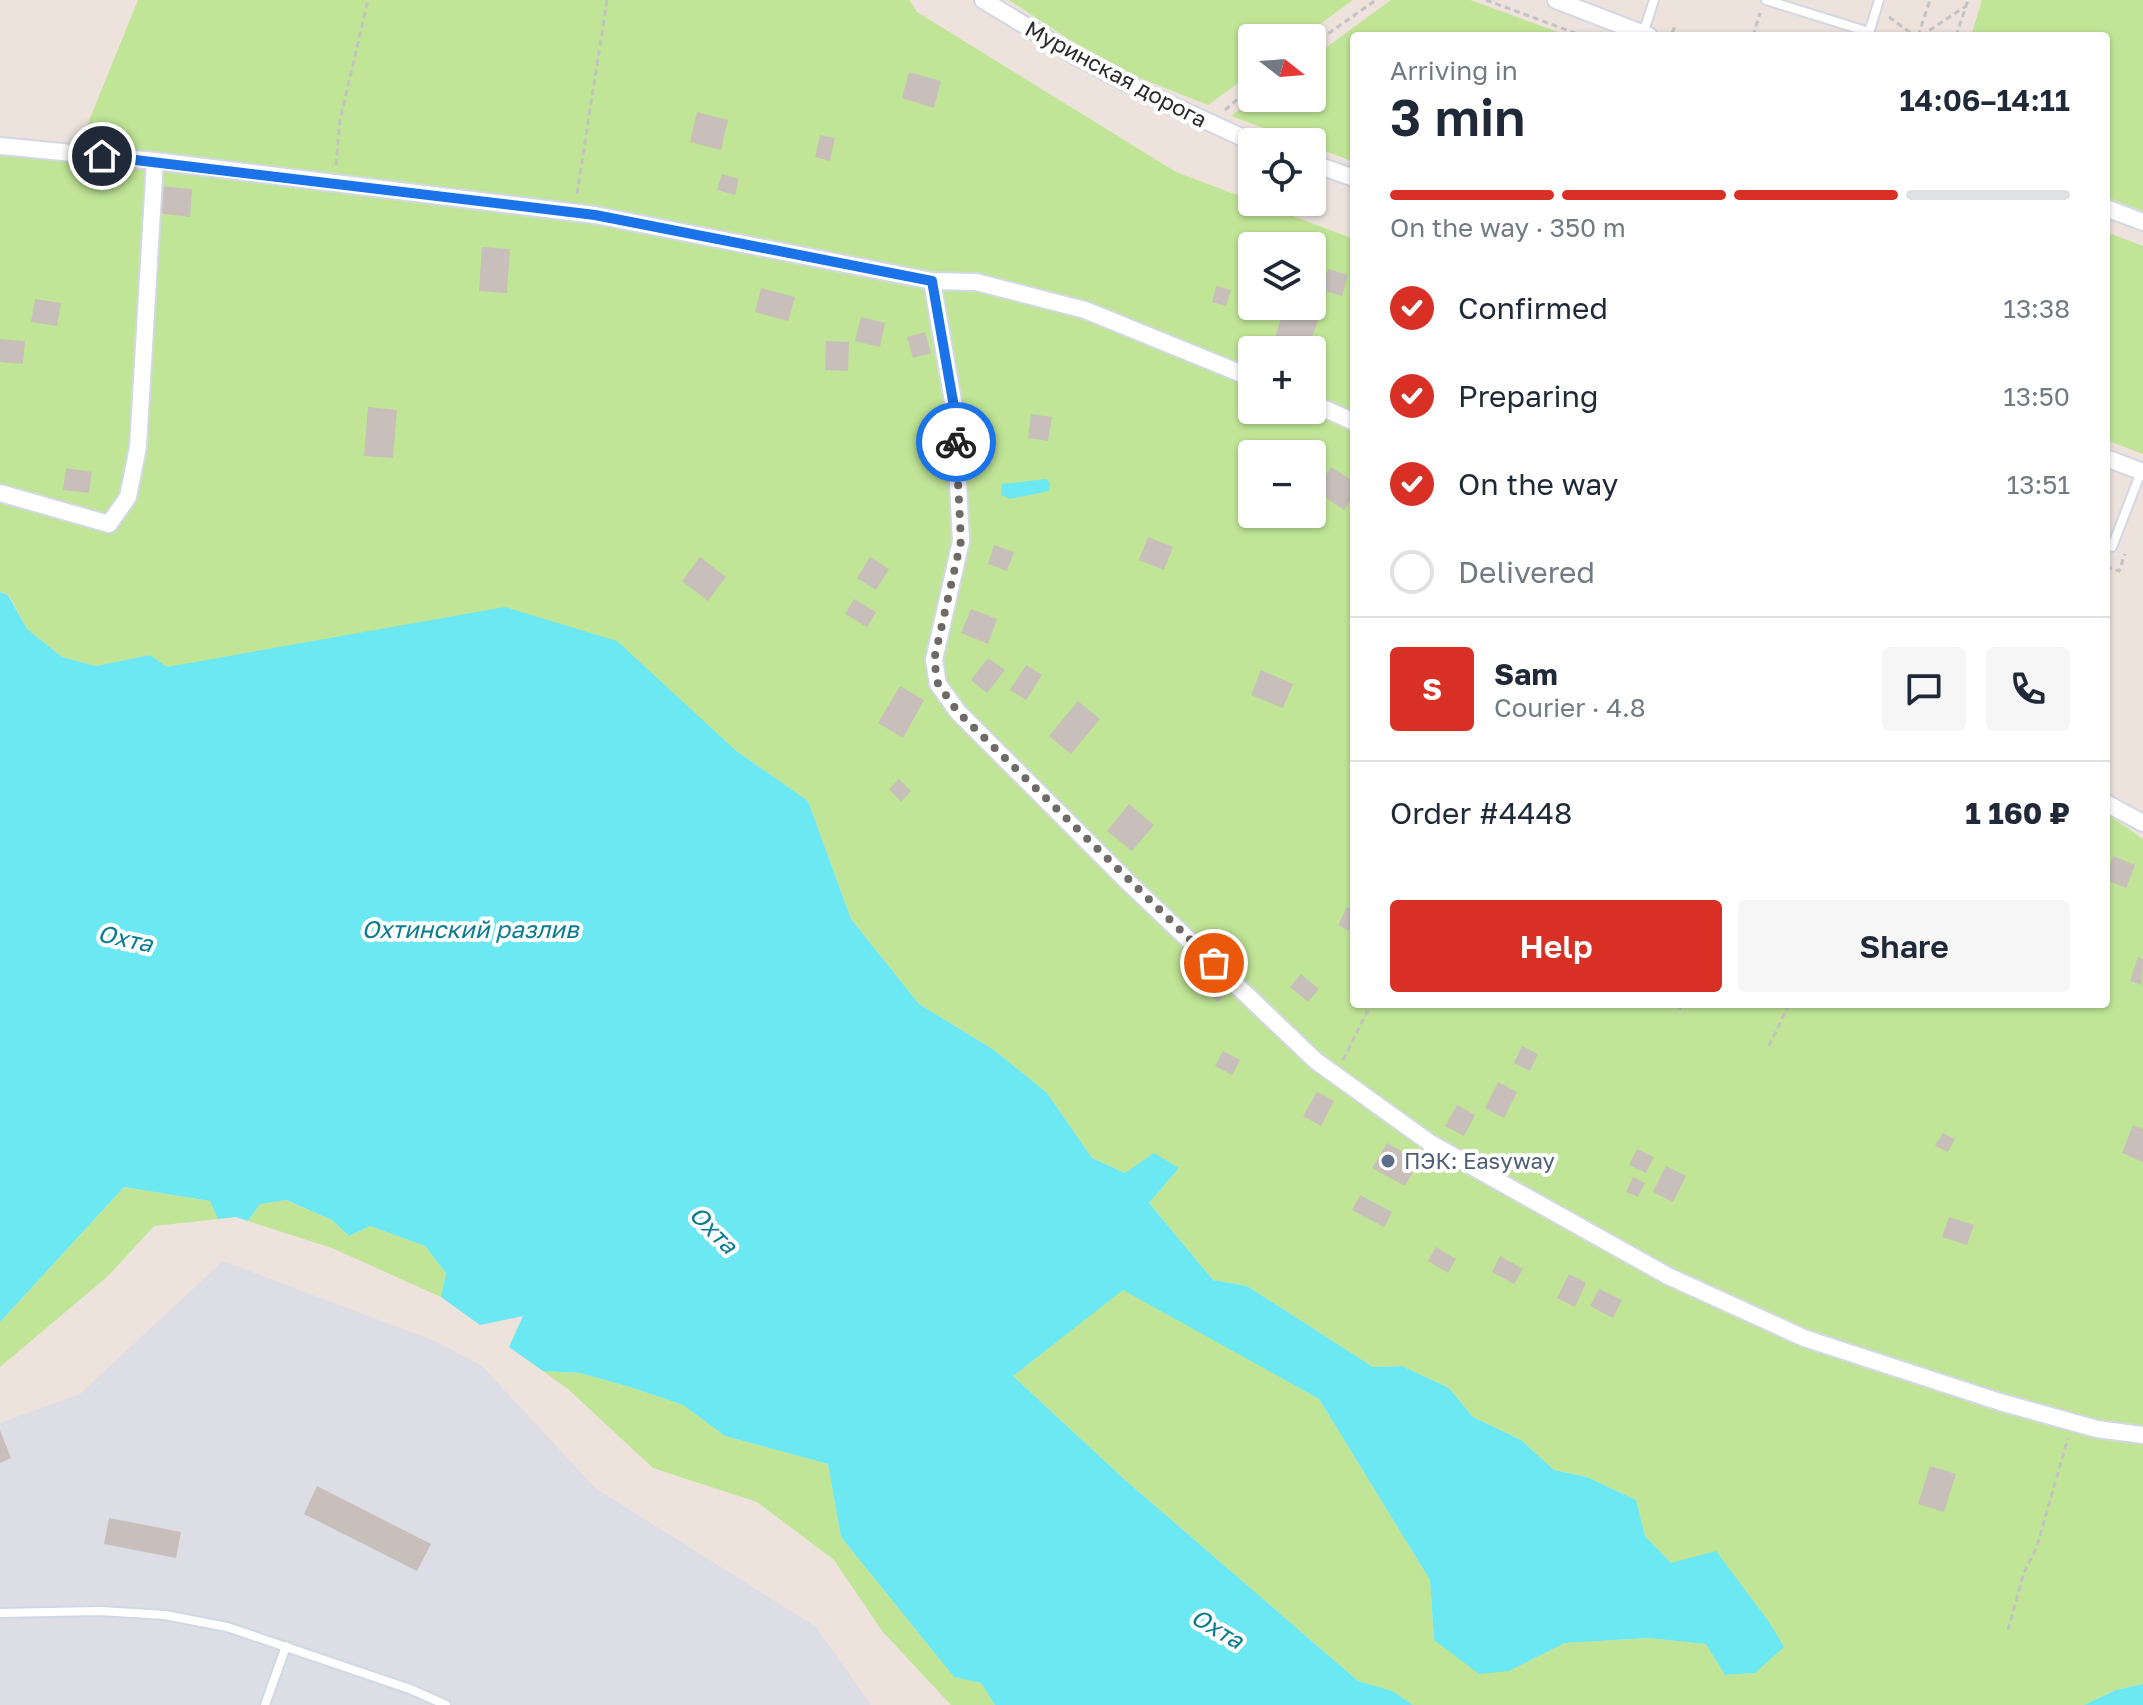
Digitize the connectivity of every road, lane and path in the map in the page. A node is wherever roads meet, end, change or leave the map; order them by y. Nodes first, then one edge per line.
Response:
1 (368, 0) edge
2 (607, 0) edge
3 (983, 0) edge
4 (1376, 0) edge
5 (1486, 0) edge
6 (1556, 0) edge
7 (1654, 0) edge
8 (1766, 0) edge
9 (1930, 0) edge
10 (1968, 0) edge
11 (1878, 4) edge
12 (1966, 6) junction
13 (1761, 12) dead end
14 (1675, 26) dead end
15 (1572, 32) edge
16 (1638, 32) edge
17 (1647, 32) edge
18 (1672, 32) edge
19 (1754, 32) edge
20 (1863, 32) edge
21 (1870, 32) edge
22 (1913, 32) edge
23 (1919, 32) edge
24 (1924, 32) edge
25 (1957, 32) edge
26 (1326, 35) edge
27 (1238, 98) edge
28 (1221, 114) dead end
29 (1238, 136) edge
30 (0, 146) edge
31 (155, 161) junction
32 (1326, 168) edge
33 (1350, 177) edge
34 (337, 182) junction
35 (2110, 210) edge
36 (574, 212) junction
37 (2143, 222) edge
38 (932, 281) junction
39 (1238, 372) edge
40 (1326, 409) edge
41 (1350, 420) edge
42 (2110, 459) edge
43 (2142, 471) edge
44 (0, 493) edge
45 (2110, 546) edge
46 (2110, 805) edge
47 (2143, 823) edge
48 (1369, 1008) edge
49 (1787, 1008) edge
50 (1769, 1046) dead end
51 (1336, 1074) junction
52 (2072, 1422) junction
53 (2143, 1435) edge
54 (0, 1613) edge
55 (2008, 1630) dead end
56 (286, 1646) junction
57 (265, 1705) edge
58 (446, 1705) edge

1 - 34 path
2 - 36 path
3 - 29 street, Муринская дорога
4 - 26 path
5 - 15 path
6 - 16 street
7 - 17 lane
8 - 20 lane
9 - 23 path
10 - 12 path
11 - 21 lane
11 - 22 path
12 - 24 path
12 - 25 path
13 - 19 path
14 - 18 path
27 - 28 path
30 - 31 street
31 - 34 street
31 - 44 street
32 - 33 street
34 - 36 street
35 - 37 street
36 - 38 street
38 - 39 street
38 - 51 street
40 - 41 street
42 - 43 street
43 - 45 lane
46 - 47 street
48 - 51 path
49 - 50 path
51 - 52 street
52 - 53 street
52 - 55 path
54 - 56 lane
56 - 57 lane
56 - 58 lane

